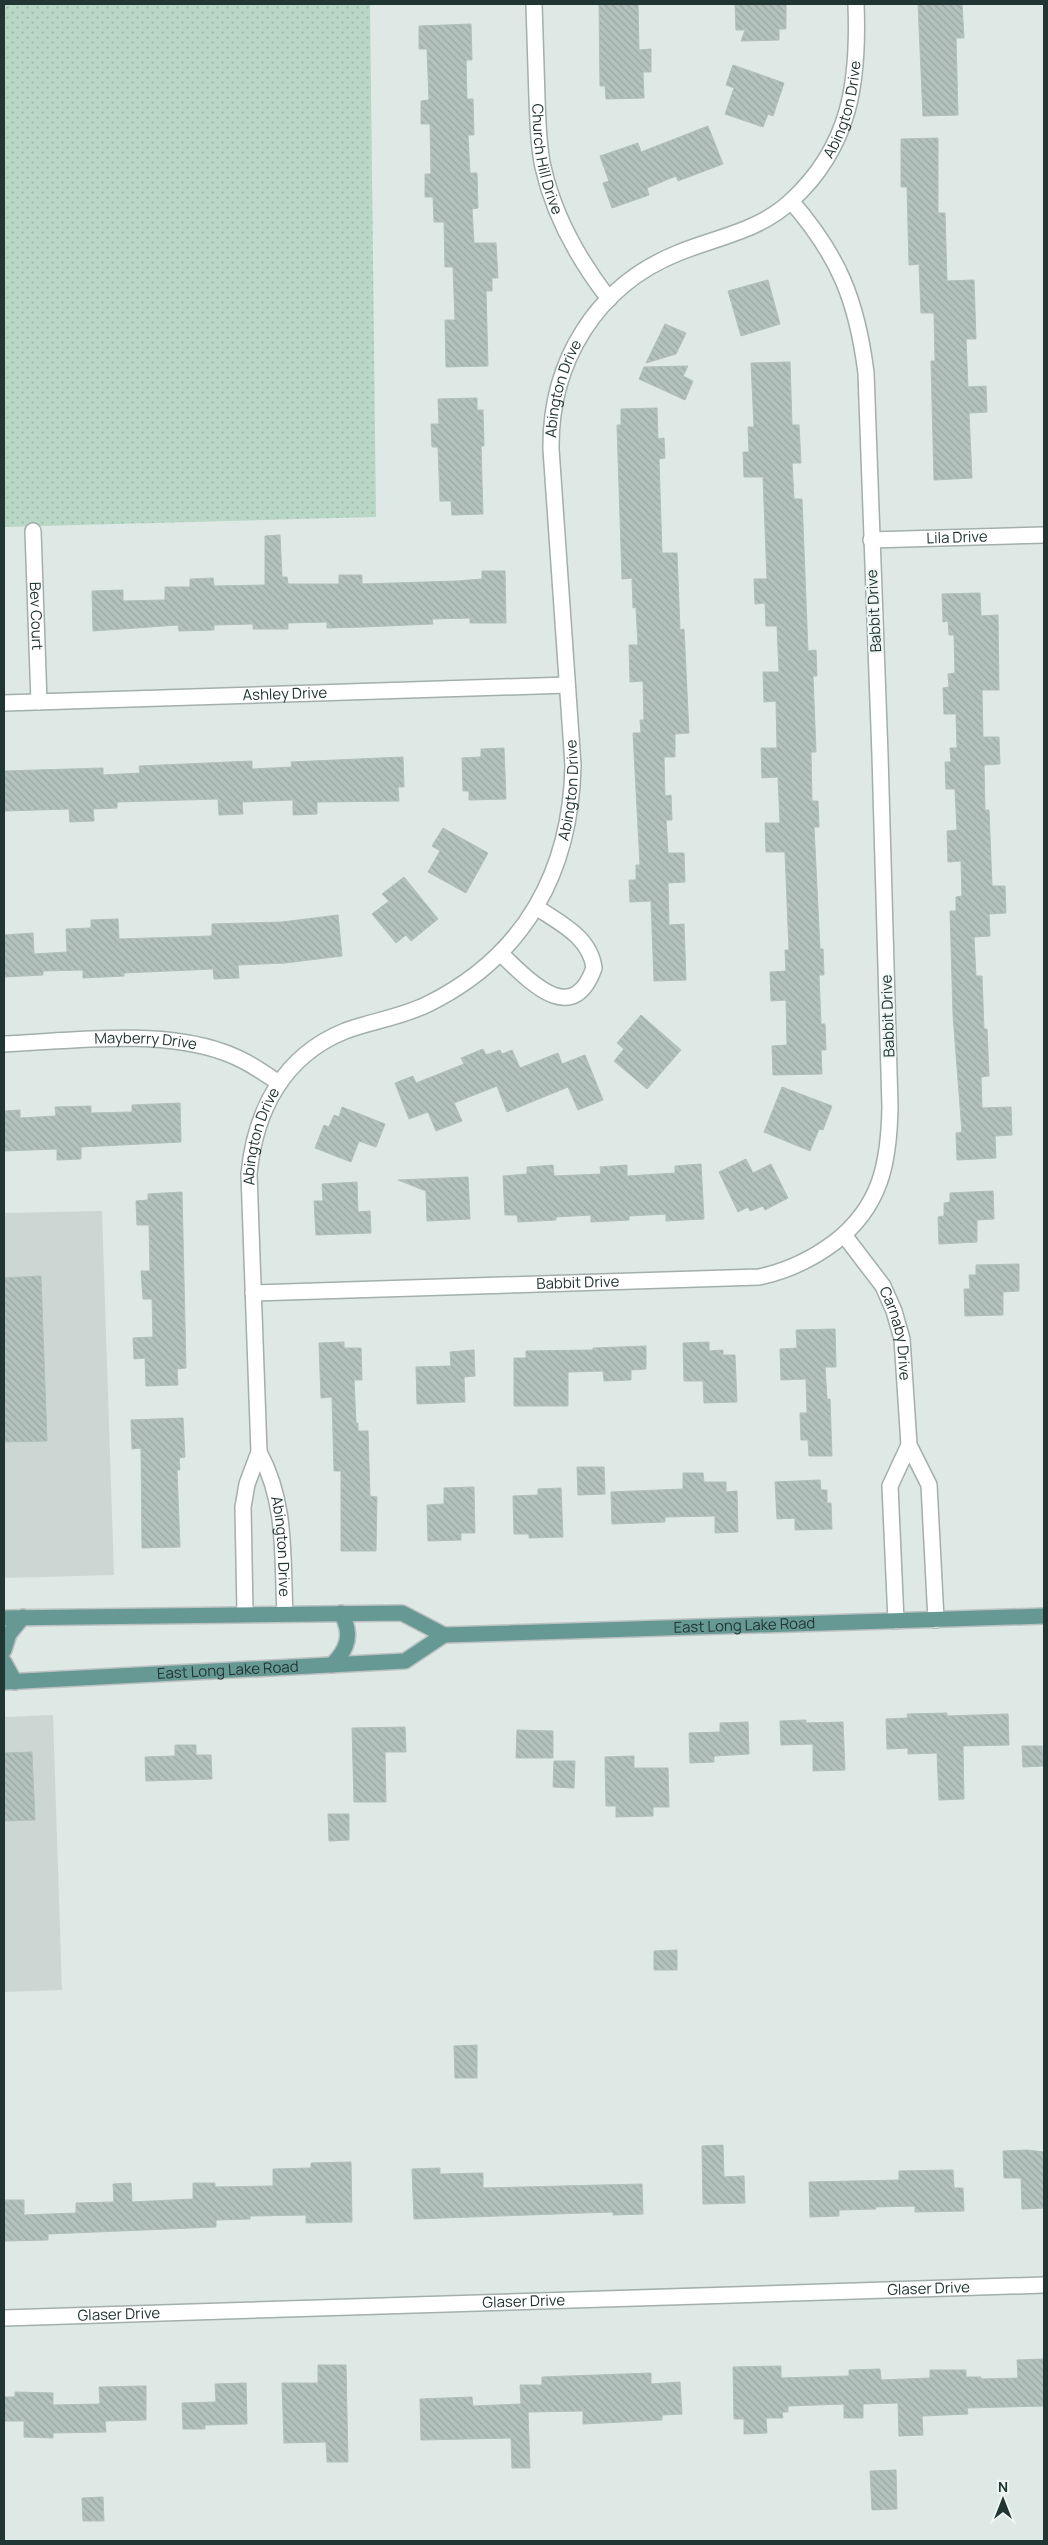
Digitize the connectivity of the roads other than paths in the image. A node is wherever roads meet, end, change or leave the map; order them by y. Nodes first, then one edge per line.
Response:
1 (534, 4) edge
2 (856, 4) edge
3 (791, 201) junction
4 (609, 298) junction
5 (33, 531) dead end
6 (1044, 535) edge
7 (871, 540) junction
8 (567, 685) junction
9 (38, 702) junction
10 (4, 704) edge
11 (536, 907) junction
12 (500, 953) junction
13 (4, 1044) edge
14 (279, 1084) junction
15 (844, 1235) junction
16 (253, 1293) junction
17 (909, 1445) junction
18 (259, 1452) junction
19 (245, 1613) junction
20 (341, 1613) junction
21 (285, 1614) junction
22 (1044, 1616) edge
23 (23, 1617) junction
24 (4, 1618) edge
25 (936, 1620) junction
26 (896, 1622) junction
27 (444, 1635) junction
28 (4, 1650) edge
29 (4, 1662) edge
30 (332, 1665) junction
31 (9, 1682) edge
32 (1044, 2285) edge
33 (4, 2318) edge

1 - 4 street, Church Hill Drive
2 - 3 street, Abington Drive
3 - 4 street, Abington Drive
3 - 7 street, Babbit Drive
4 - 8 street, Abington Drive
5 - 9 street, Bev Court
6 - 7 street, Lila Drive
7 - 15 street, Babbit Drive
8 - 9 street, Ashley Drive
8 - 11 street, Abington Drive
9 - 10 street, Ashley Drive
11 - 12 street, Abington Drive
11 - 12 street
12 - 14 street, Abington Drive
13 - 14 street, Mayberry Drive
14 - 16 street, Abington Drive
15 - 16 street, Babbit Drive
15 - 17 street, Carnaby Drive
16 - 18 street, Abington Drive
17 - 25 street, Carnaby Drive
17 - 26 street, Carnaby Drive
18 - 19 street, Abington Drive
18 - 21 street, Abington Drive
19 - 21 main road, East Long Lake Road
19 - 23 main road, East Long Lake Road
20 - 21 main road, East Long Lake Road
20 - 27 main road, East Long Lake Road
20 - 30 main road
22 - 25 main road, East Long Lake Road
23 - 24 main road, East Long Lake Road
23 - 28 main road
25 - 26 main road, East Long Lake Road
26 - 27 main road, East Long Lake Road
27 - 30 main road, East Long Lake Road
29 - 31 main road
30 - 31 main road, East Long Lake Road
32 - 33 street, Glaser Drive

